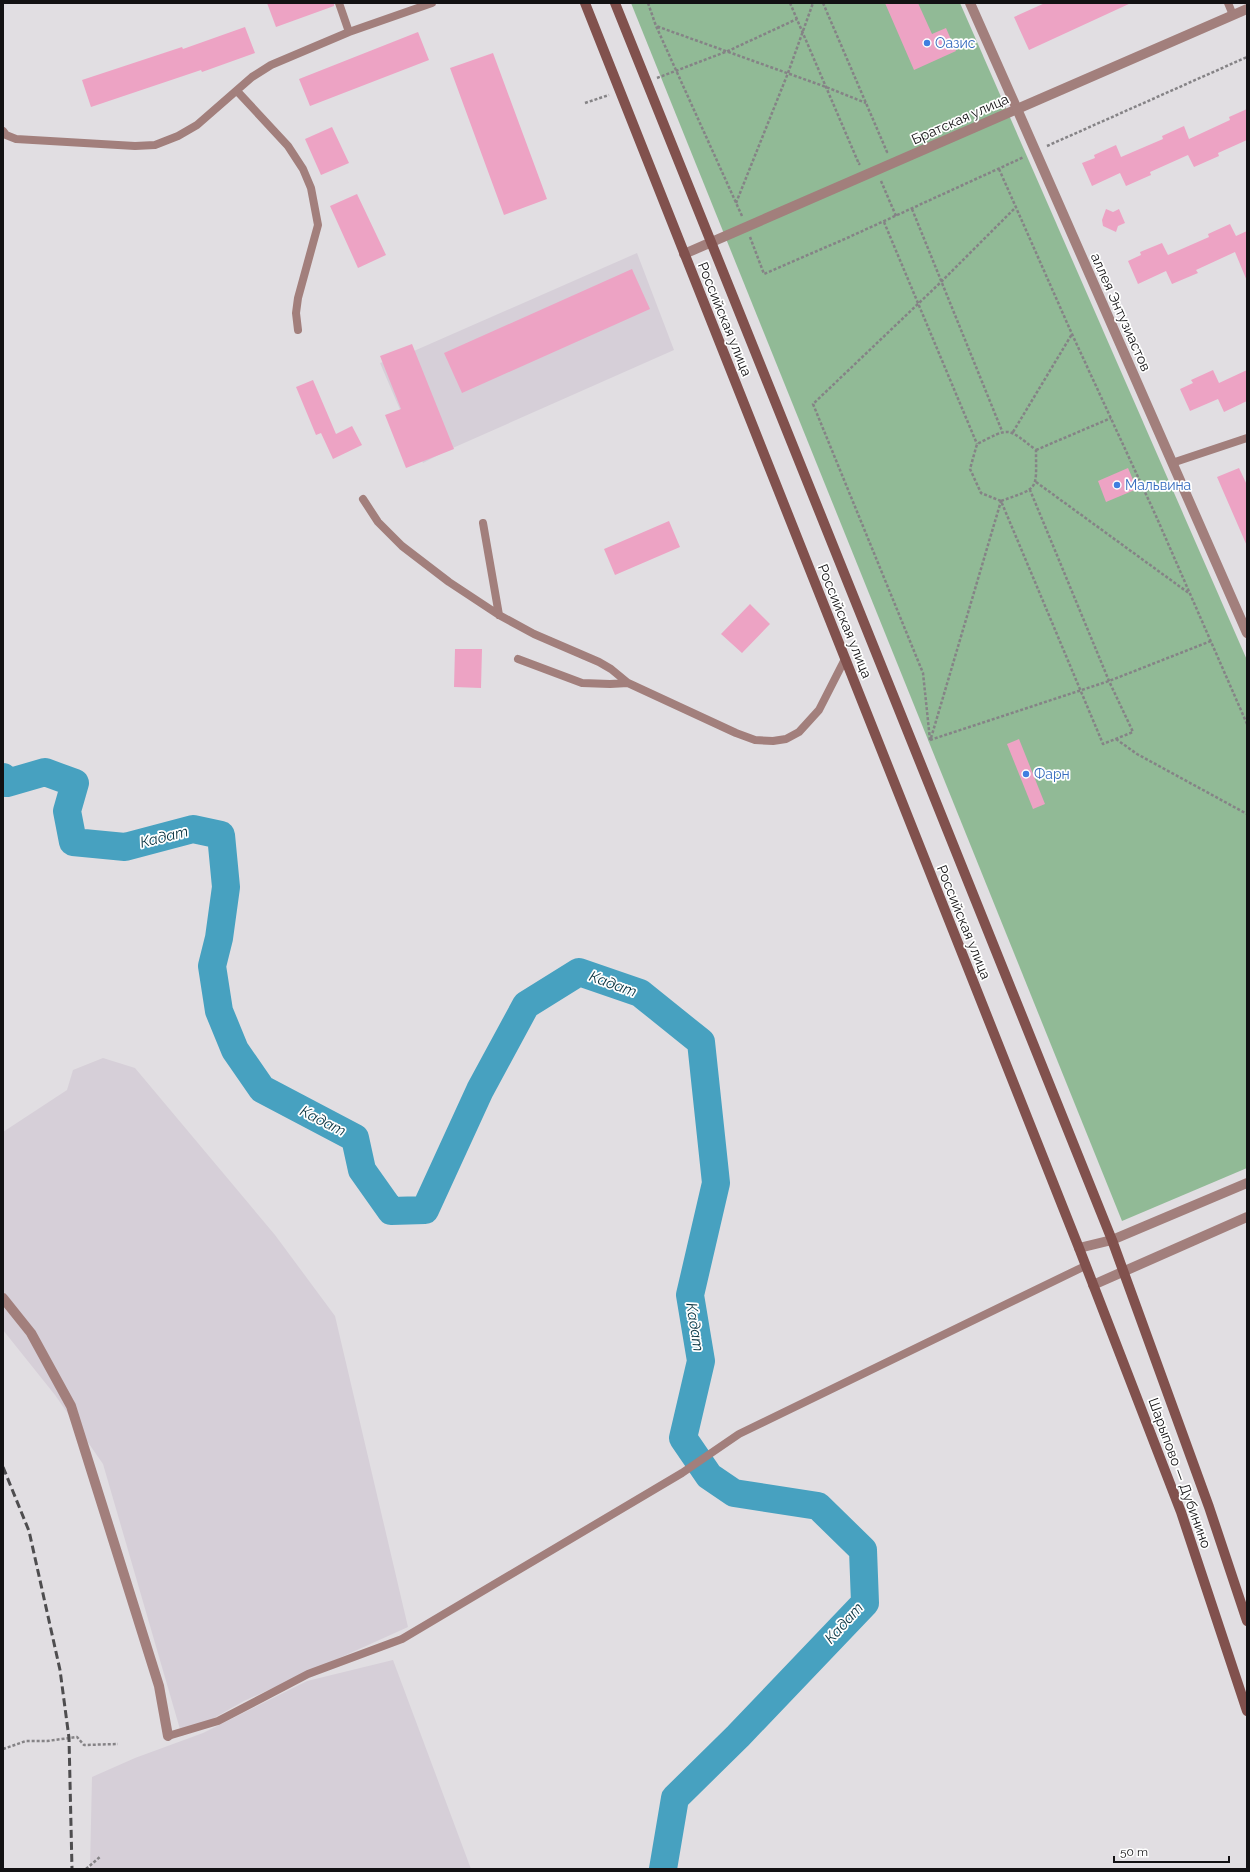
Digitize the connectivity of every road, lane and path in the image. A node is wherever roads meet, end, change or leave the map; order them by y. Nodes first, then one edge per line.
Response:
1 (339, 3) edge
2 (432, 3) edge
3 (585, 3) edge
4 (615, 3) edge
5 (648, 3) edge
6 (790, 3) edge
7 (813, 3) edge
8 (823, 3) edge
9 (970, 3) edge
10 (1228, 3) edge
11 (1247, 9) edge
12 (1233, 15) junction
13 (797, 19) junction
14 (656, 26) junction
15 (802, 30) junction
16 (349, 32) junction
17 (728, 51) junction
18 (1247, 57) edge
19 (677, 71) junction
20 (788, 73) junction
21 (647, 82) junction
22 (826, 86) junction
23 (237, 90) junction
24 (620, 91) junction
25 (585, 103) dead end
26 (866, 103) junction
27 (1017, 109) junction
28 (3, 131) edge
29 (1036, 152) junction
30 (872, 158) junction
31 (999, 169) junction
32 (877, 170) junction
33 (736, 203) junction
34 (1016, 207) junction
35 (912, 209) junction
36 (896, 216) junction
37 (884, 222) junction
38 (747, 227) junction
39 (712, 242) junction
40 (684, 254) junction
41 (941, 282) junction
42 (918, 303) junction
43 (298, 330) dead end
44 (1072, 334) junction
45 (1111, 418) junction
46 (1002, 431) junction
47 (1013, 432) junction
48 (1247, 438) edge
49 (977, 444) junction
50 (1036, 450) junction
51 (1172, 463) junction
52 (1036, 482) junction
53 (1030, 490) junction
54 (363, 499) dead end
55 (1001, 501) junction
56 (483, 523) dead end
57 (1191, 594) junction
58 (499, 615) junction
59 (1247, 633) edge
60 (1211, 641) junction
61 (518, 659) dead end
62 (845, 659) junction
63 (1109, 681) junction
64 (628, 683) junction
65 (1079, 691) junction
66 (1247, 724) edge
67 (1116, 738) junction
68 (930, 740) junction
69 (1247, 814) edge
70 (1247, 1182) edge
71 (1247, 1217) edge
72 (1112, 1240) junction
73 (1078, 1248) junction
74 (1085, 1266) junction
75 (1124, 1272) junction
76 (1093, 1285) junction
77 (3, 1298) edge
78 (1247, 1621) edge
79 (1247, 1710) edge
80 (168, 1736) joint
81 (118, 1744) dead end
82 (3, 1749) edge
83 (101, 1856) dead end
84 (86, 1869) edge

1 - 16 lane
2 - 16 lane
3 - 24 main road, Российская улица
4 - 21 main road, Российская улица
5 - 14 path
6 - 13 path
7 - 15 path
8 - 26 path
9 - 27 street, аллея Энтузиастов
10 - 12 lane
11 - 12 street, Братская улица
12 - 27 street, Братская улица
13 - 15 path
13 - 17 path
14 - 17 path
14 - 19 path
15 - 20 path
15 - 22 path
16 - 23 lane
17 - 19 path
17 - 20 path
18 - 29 path
19 - 21 path
19 - 33 path
20 - 22 path
20 - 33 path
21 - 39 main road, Российская улица
22 - 26 path
22 - 30 path
23 - 28 lane
23 - 43 lane
24 - 25 path
24 - 40 main road, Российская улица
26 - 30 path
27 - 29 street, аллея Энтузиастов
27 - 32 street, Братская улица
29 - 31 path
29 - 51 street, аллея Энтузиастов
30 - 32 path
31 - 34 path
31 - 35 path
32 - 36 path
32 - 38 street, Братская улица
33 - 38 path
34 - 41 path
34 - 44 path
35 - 36 path
35 - 41 path
36 - 37 path
37 - 38 path
37 - 42 path
38 - 39 street, Братская улица
39 - 40 street, Братская улица
39 - 72 main road, Российская улица
40 - 62 main road, Российская улица
41 - 42 path
41 - 46 path
42 - 49 path
42 - 68 path
44 - 45 path
44 - 47 path
45 - 50 path
45 - 57 path
46 - 47 path
46 - 49 path
47 - 50 path
48 - 51 lane
49 - 55 path
50 - 52 path
51 - 59 street, аллея Энтузиастов
52 - 53 path
52 - 57 path
53 - 55 path
53 - 63 path
54 - 58 lane
55 - 65 path
55 - 68 path
56 - 58 lane
57 - 60 path
58 - 64 lane
60 - 63 path
60 - 66 path
61 - 64 lane
62 - 64 lane
62 - 73 main road, Российская улица
63 - 65 path
63 - 67 path
65 - 67 path
65 - 68 path
67 - 69 path
70 - 72 street
71 - 75 street
72 - 73 street
72 - 75 main road, Шарыпово — Дубинино
73 - 74 main road, Шарыпово — Дубинино
74 - 76 main road, Шарыпово — Дубинино
74 - 80 lane
75 - 76 street
75 - 78 main road, Шарыпово — Дубинино
76 - 79 main road, Шарыпово — Дубинино
77 - 80 street
81 - 82 path
83 - 84 path

